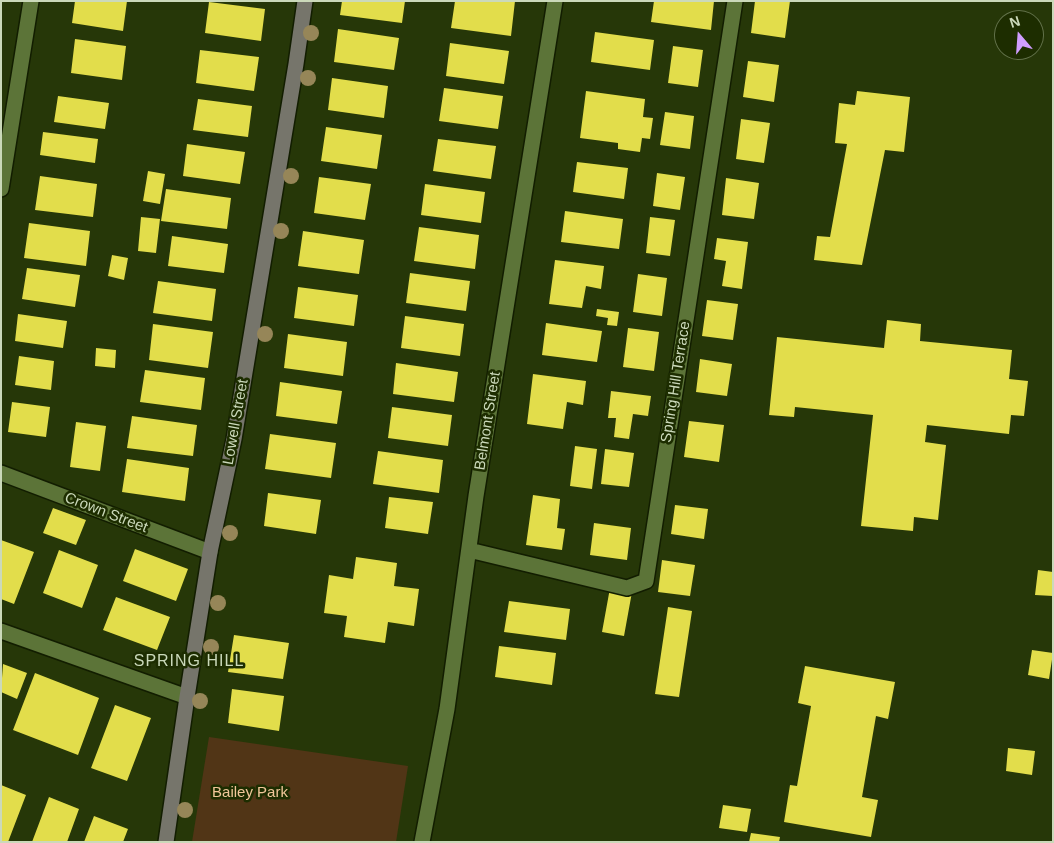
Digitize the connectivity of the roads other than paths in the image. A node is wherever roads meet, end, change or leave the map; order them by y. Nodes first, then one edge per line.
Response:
1 (31, 1) edge
2 (305, 1) edge
3 (556, 1) edge
4 (735, 1) edge
5 (1, 189) edge
6 (1, 473) edge
7 (469, 550) junction
8 (210, 552) junction
9 (1, 631) edge
10 (187, 696) junction
11 (166, 842) edge
12 (422, 842) edge

1 - 5 street
2 - 8 street, Lowell Street
3 - 7 street, Belmont Street
4 - 7 street, Spring Hill Terrace
6 - 8 street, Crown Street
7 - 12 street, Belmont Street
8 - 10 street, Lowell Street
9 - 10 street
10 - 11 street, Lowell Street

